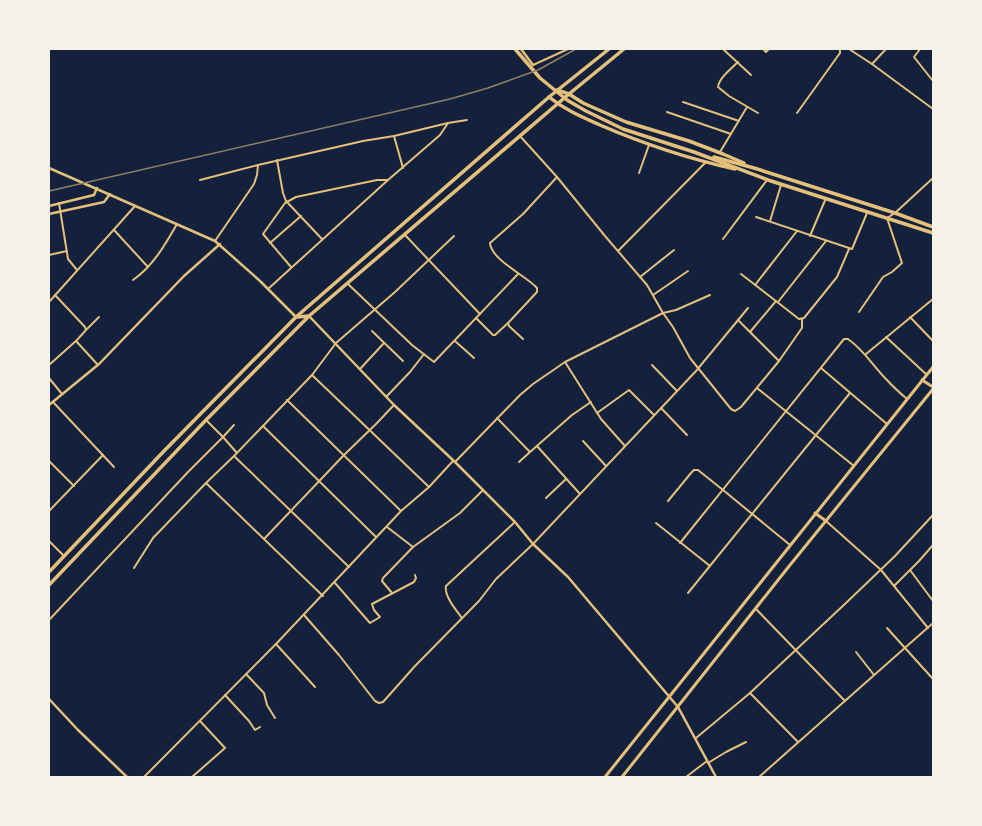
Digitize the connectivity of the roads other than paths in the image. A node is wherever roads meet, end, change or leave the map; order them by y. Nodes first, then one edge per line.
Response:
1 (515, 49) edge
2 (521, 49) edge
3 (568, 49) edge
4 (609, 49) edge
5 (624, 49) edge
6 (723, 49) edge
7 (763, 49) edge
8 (769, 49) edge
9 (840, 49) edge
10 (849, 49) edge
11 (886, 49) edge
12 (920, 49) edge
13 (738, 62) junction
14 (872, 64) junction
15 (533, 65) joint
16 (751, 75) dead end
17 (933, 81) edge
18 (557, 90) junction
19 (569, 94) junction
20 (549, 97) junction
21 (683, 102) dead end
22 (558, 104) junction
23 (747, 106) junction
24 (933, 109) edge
25 (667, 112) dead end
26 (758, 113) dead end
27 (798, 113) dead end
28 (467, 120) dead end
29 (739, 121) junction
30 (448, 123) junction
31 (731, 134) junction
32 (394, 136) junction
33 (520, 136) junction
34 (649, 144) junction
35 (694, 152) junction
36 (720, 153) junction
37 (277, 160) junction
38 (706, 162) junction
39 (258, 165) junction
40 (49, 168) edge
41 (403, 168) junction
42 (754, 168) junction
43 (748, 172) junction
44 (639, 173) dead end
45 (557, 177) junction
46 (782, 178) junction
47 (933, 178) edge
48 (200, 180) dead end
49 (388, 180) junction
50 (768, 180) junction
51 (782, 184) junction
52 (97, 188) junction
53 (110, 194) junction
54 (826, 198) junction
55 (286, 201) junction
56 (59, 203) junction
57 (136, 205) junction
58 (49, 206) edge
59 (61, 212) junction
60 (868, 212) junction
61 (895, 213) junction
62 (49, 214) edge
63 (301, 216) junction
64 (756, 217) dead end
65 (887, 218) junction
66 (770, 221) junction
67 (177, 223) junction
68 (933, 227) edge
69 (114, 230) junction
70 (797, 231) junction
71 (933, 234) edge
72 (404, 235) junction
73 (454, 236) dead end
74 (810, 236) junction
75 (322, 239) junction
76 (723, 239) dead end
77 (215, 241) junction
78 (826, 241) junction
79 (270, 243) junction
80 (220, 244) junction
81 (849, 249) junction
82 (674, 250) dead end
83 (67, 251) junction
84 (618, 251) junction
85 (49, 255) edge
86 (428, 260) junction
87 (148, 267) junction
88 (291, 267) junction
89 (77, 271) junction
90 (688, 271) dead end
91 (518, 274) junction
92 (741, 274) dead end
93 (640, 277) junction
94 (133, 280) dead end
95 (348, 283) junction
96 (755, 285) junction
97 (268, 289) junction
98 (55, 295) junction
99 (653, 295) junction
100 (710, 296) dead end
101 (933, 299) edge
102 (777, 301) junction
103 (49, 302) edge
104 (748, 308) dead end
105 (374, 309) junction
106 (859, 312) dead end
107 (663, 313) junction
108 (480, 314) junction
109 (309, 316) junction
110 (99, 317) dead end
111 (296, 317) junction
112 (910, 317) junction
113 (476, 318) junction
114 (802, 319) junction
115 (738, 320) junction
116 (508, 322) junction
117 (86, 330) junction
118 (372, 331) dead end
119 (750, 332) junction
120 (886, 337) junction
121 (523, 339) dead end
122 (76, 341) junction
123 (455, 341) junction
124 (933, 341) edge
125 (336, 343) junction
126 (384, 343) junction
127 (424, 354) junction
128 (866, 354) junction
129 (474, 358) dead end
130 (779, 361) junction
131 (403, 362) dead end
132 (565, 362) junction
133 (49, 365) edge
134 (98, 365) junction
135 (652, 365) dead end
136 (933, 367) edge
137 (697, 368) junction
138 (821, 368) junction
139 (360, 369) junction
140 (312, 374) junction
141 (926, 375) junction
142 (49, 378) edge
143 (922, 380) junction
144 (757, 388) junction
145 (933, 388) edge
146 (677, 391) junction
147 (850, 393) junction
148 (62, 394) junction
149 (387, 396) junction
150 (907, 399) junction
151 (287, 400) junction
152 (52, 402) junction
153 (590, 402) junction
154 (49, 404) edge
155 (394, 404) junction
156 (661, 408) junction
157 (786, 412) junction
158 (597, 413) junction
159 (654, 415) junction
160 (497, 418) junction
161 (206, 420) junction
162 (887, 424) junction
163 (234, 425) dead end
164 (263, 426) junction
165 (369, 430) junction
166 (687, 435) dead end
167 (815, 435) junction
168 (223, 437) junction
169 (583, 441) dead end
170 (537, 446) junction
171 (625, 446) junction
172 (530, 452) junction
173 (237, 453) junction
174 (103, 455) junction
175 (344, 455) junction
176 (234, 456) junction
177 (49, 461) edge
178 (454, 462) junction
179 (518, 462) dead end
180 (114, 466) dead end
181 (606, 466) junction
182 (854, 466) junction
183 (566, 479) junction
184 (320, 482) junction
185 (206, 483) junction
186 (74, 486) junction
187 (429, 486) junction
188 (483, 490) junction
189 (723, 490) junction
190 (580, 494) junction
191 (546, 498) dead end
192 (668, 501) dead end
193 (49, 511) edge
194 (292, 511) junction
195 (401, 511) junction
196 (816, 513) junction
197 (753, 514) junction
198 (933, 515) edge
199 (826, 521) junction
200 (515, 522) junction
201 (656, 523) dead end
202 (387, 527) junction
203 (376, 537) junction
204 (264, 540) junction
205 (49, 541) edge
206 (680, 543) junction
207 (533, 544) junction
208 (790, 545) junction
209 (933, 545) edge
210 (413, 547) junction
211 (64, 556) junction
212 (710, 566) junction
213 (349, 567) junction
214 (134, 568) dead end
215 (881, 570) junction
216 (910, 570) junction
217 (49, 572) edge
218 (415, 575) dead end
219 (335, 583) junction
220 (49, 584) edge
221 (893, 586) junction
222 (392, 593) junction
223 (688, 593) dead end
224 (322, 596) junction
225 (933, 601) edge
226 (756, 609) junction
227 (304, 615) junction
228 (462, 618) junction
229 (49, 620) edge
230 (933, 623) edge
231 (886, 628) dead end
232 (928, 628) junction
233 (276, 644) junction
234 (905, 648) junction
235 (796, 650) junction
236 (856, 652) dead end
237 (246, 674) junction
238 (874, 675) junction
239 (933, 679) edge
240 (315, 687) dead end
241 (750, 692) junction
242 (225, 695) junction
243 (669, 698) junction
244 (49, 699) edge
245 (845, 701) junction
246 (678, 708) junction
247 (275, 718) dead end
248 (200, 721) junction
249 (260, 727) dead end
250 (696, 738) junction
251 (746, 742) dead end
252 (798, 742) junction
253 (708, 762) junction
254 (126, 777) edge
255 (144, 777) edge
256 (192, 777) edge
257 (605, 777) edge
258 (622, 777) edge
259 (686, 777) edge
260 (716, 777) edge
261 (759, 777) edge

1 - 35 main road
2 - 15 street
3 - 15 street
4 - 18 main road
5 - 19 main road
6 - 13 street
7 - 8 street
9 - 27 street
10 - 14 street
11 - 14 street
12 - 17 street
13 - 16 street
13 - 23 street
14 - 24 street
18 - 19 main road
18 - 20 main road
19 - 22 main road
19 - 36 main road
20 - 22 main road
20 - 111 main road
21 - 29 street
22 - 33 main road
22 - 34 main road
23 - 26 street
23 - 29 street
25 - 31 street
28 - 30 street
29 - 31 street
30 - 32 street
30 - 41 street
31 - 36 street
32 - 37 street
32 - 41 street
33 - 45 street
33 - 72 main road
34 - 38 main road
34 - 44 street
35 - 42 main road
35 - 43 main road
36 - 42 main road
37 - 39 street
37 - 55 street
38 - 43 main road
38 - 84 street
39 - 48 street
39 - 77 street
40 - 52 street
41 - 49 street
42 - 46 main road
43 - 50 main road
45 - 84 street
45 - 91 street
46 - 51 main road
46 - 61 main road
47 - 61 street
49 - 55 street
49 - 75 street
50 - 51 main road
50 - 76 street
51 - 54 main road
51 - 66 street
52 - 53 street
52 - 56 street
53 - 57 street
53 - 59 street
54 - 60 main road
54 - 74 street
55 - 63 street
55 - 79 street
56 - 58 street
56 - 59 street
57 - 67 street
57 - 69 street
59 - 62 street
59 - 83 street
60 - 65 main road
60 - 81 street
61 - 65 street
61 - 68 main road
63 - 75 street
63 - 79 street
64 - 66 street
65 - 71 main road
65 - 106 street
66 - 70 street
67 - 77 street
67 - 87 street
69 - 87 street
69 - 89 street
70 - 74 street
70 - 96 street
72 - 86 street
72 - 95 main road
73 - 86 street
74 - 78 street
75 - 88 street
77 - 80 street
78 - 81 street
78 - 102 street
79 - 88 street
80 - 97 street
80 - 134 street
81 - 114 street
82 - 93 street
83 - 85 street
83 - 89 street
84 - 93 street
86 - 105 street
86 - 108 street
87 - 94 street
88 - 97 street
89 - 98 street
90 - 99 street
91 - 108 street
91 - 116 street
92 - 96 street
93 - 99 street
95 - 105 street
95 - 109 main road
96 - 102 street
97 - 111 street
98 - 103 street
98 - 117 street
99 - 107 street
100 - 107 street
101 - 112 street
102 - 114 street
102 - 119 street
104 - 115 street
105 - 125 street
105 - 127 street
107 - 132 street
107 - 137 street
108 - 113 street
109 - 111 main road
109 - 125 street
109 - 161 main road
110 - 117 street
111 - 211 main road
112 - 120 street
112 - 124 street
113 - 116 street
113 - 123 street
114 - 130 street
115 - 119 street
115 - 137 street
116 - 121 street
117 - 122 street
118 - 126 street
119 - 130 street
120 - 128 street
120 - 141 street
122 - 133 street
122 - 134 street
123 - 127 street
123 - 129 street
125 - 139 street
125 - 140 street
126 - 131 street
126 - 139 street
127 - 149 street
128 - 138 street
128 - 150 street
130 - 144 street
132 - 153 street
132 - 160 street
134 - 148 street
135 - 146 street
136 - 141 main road
137 - 144 street
137 - 146 street
138 - 147 street
138 - 157 street
139 - 149 street
140 - 151 street
140 - 165 street
141 - 143 main road
142 - 148 street
143 - 145 main road
143 - 150 main road
144 - 157 street
145 - 199 main road
146 - 156 street
147 - 162 street
147 - 167 street
148 - 152 street
149 - 155 street
150 - 162 main road
151 - 164 street
151 - 175 street
152 - 154 street
152 - 174 street
153 - 158 street
153 - 170 street
155 - 165 street
155 - 178 street
156 - 159 street
156 - 166 street
157 - 167 street
157 - 189 street
158 - 159 street
158 - 171 street
159 - 171 street
160 - 172 street
160 - 178 street
161 - 168 street
161 - 220 main road
162 - 182 main road
163 - 168 street
164 - 173 street
164 - 184 street
165 - 175 street
165 - 187 street
167 - 182 street
167 - 197 street
168 - 173 street
168 - 229 street
169 - 181 street
170 - 172 street
170 - 183 street
171 - 181 street
172 - 179 street
173 - 176 street
174 - 180 street
174 - 186 street
175 - 184 street
175 - 195 street
176 - 185 street
176 - 194 street
177 - 186 street
178 - 187 street
178 - 188 street
181 - 190 street
182 - 196 main road
183 - 190 street
183 - 191 street
184 - 194 street
184 - 203 street
185 - 204 street
185 - 214 street
186 - 193 street
187 - 195 street
188 - 200 street
188 - 210 street
189 - 192 street
189 - 197 street
189 - 206 street
190 - 207 street
194 - 204 street
194 - 213 street
195 - 202 street
196 - 199 main road
196 - 208 main road
197 - 208 street
197 - 212 street
198 - 215 street
199 - 215 street
199 - 226 main road
200 - 207 street
200 - 228 street
201 - 206 street
202 - 203 street
202 - 210 street
203 - 213 street
204 - 224 street
205 - 211 street
206 - 212 street
207 - 228 street
207 - 243 street
208 - 243 main road
209 - 216 street
210 - 222 street
211 - 217 main road
212 - 223 street
213 - 219 street
215 - 221 street
215 - 235 street
216 - 221 street
216 - 225 street
218 - 222 street
219 - 222 street
219 - 224 street
221 - 232 street
224 - 227 street
226 - 235 street
226 - 246 main road
227 - 228 street
227 - 233 street
230 - 232 street
231 - 234 street
232 - 234 street
233 - 237 street
233 - 240 street
234 - 238 street
234 - 239 street
235 - 241 street
235 - 245 street
236 - 238 street
237 - 242 street
237 - 247 street
238 - 245 street
241 - 250 street
241 - 252 street
242 - 248 street
242 - 249 street
243 - 246 street
243 - 257 main road
244 - 254 street
245 - 252 street
246 - 250 street
246 - 258 main road
248 - 255 street
248 - 256 street
250 - 253 street
251 - 253 street
252 - 261 street
253 - 259 street
253 - 260 street

